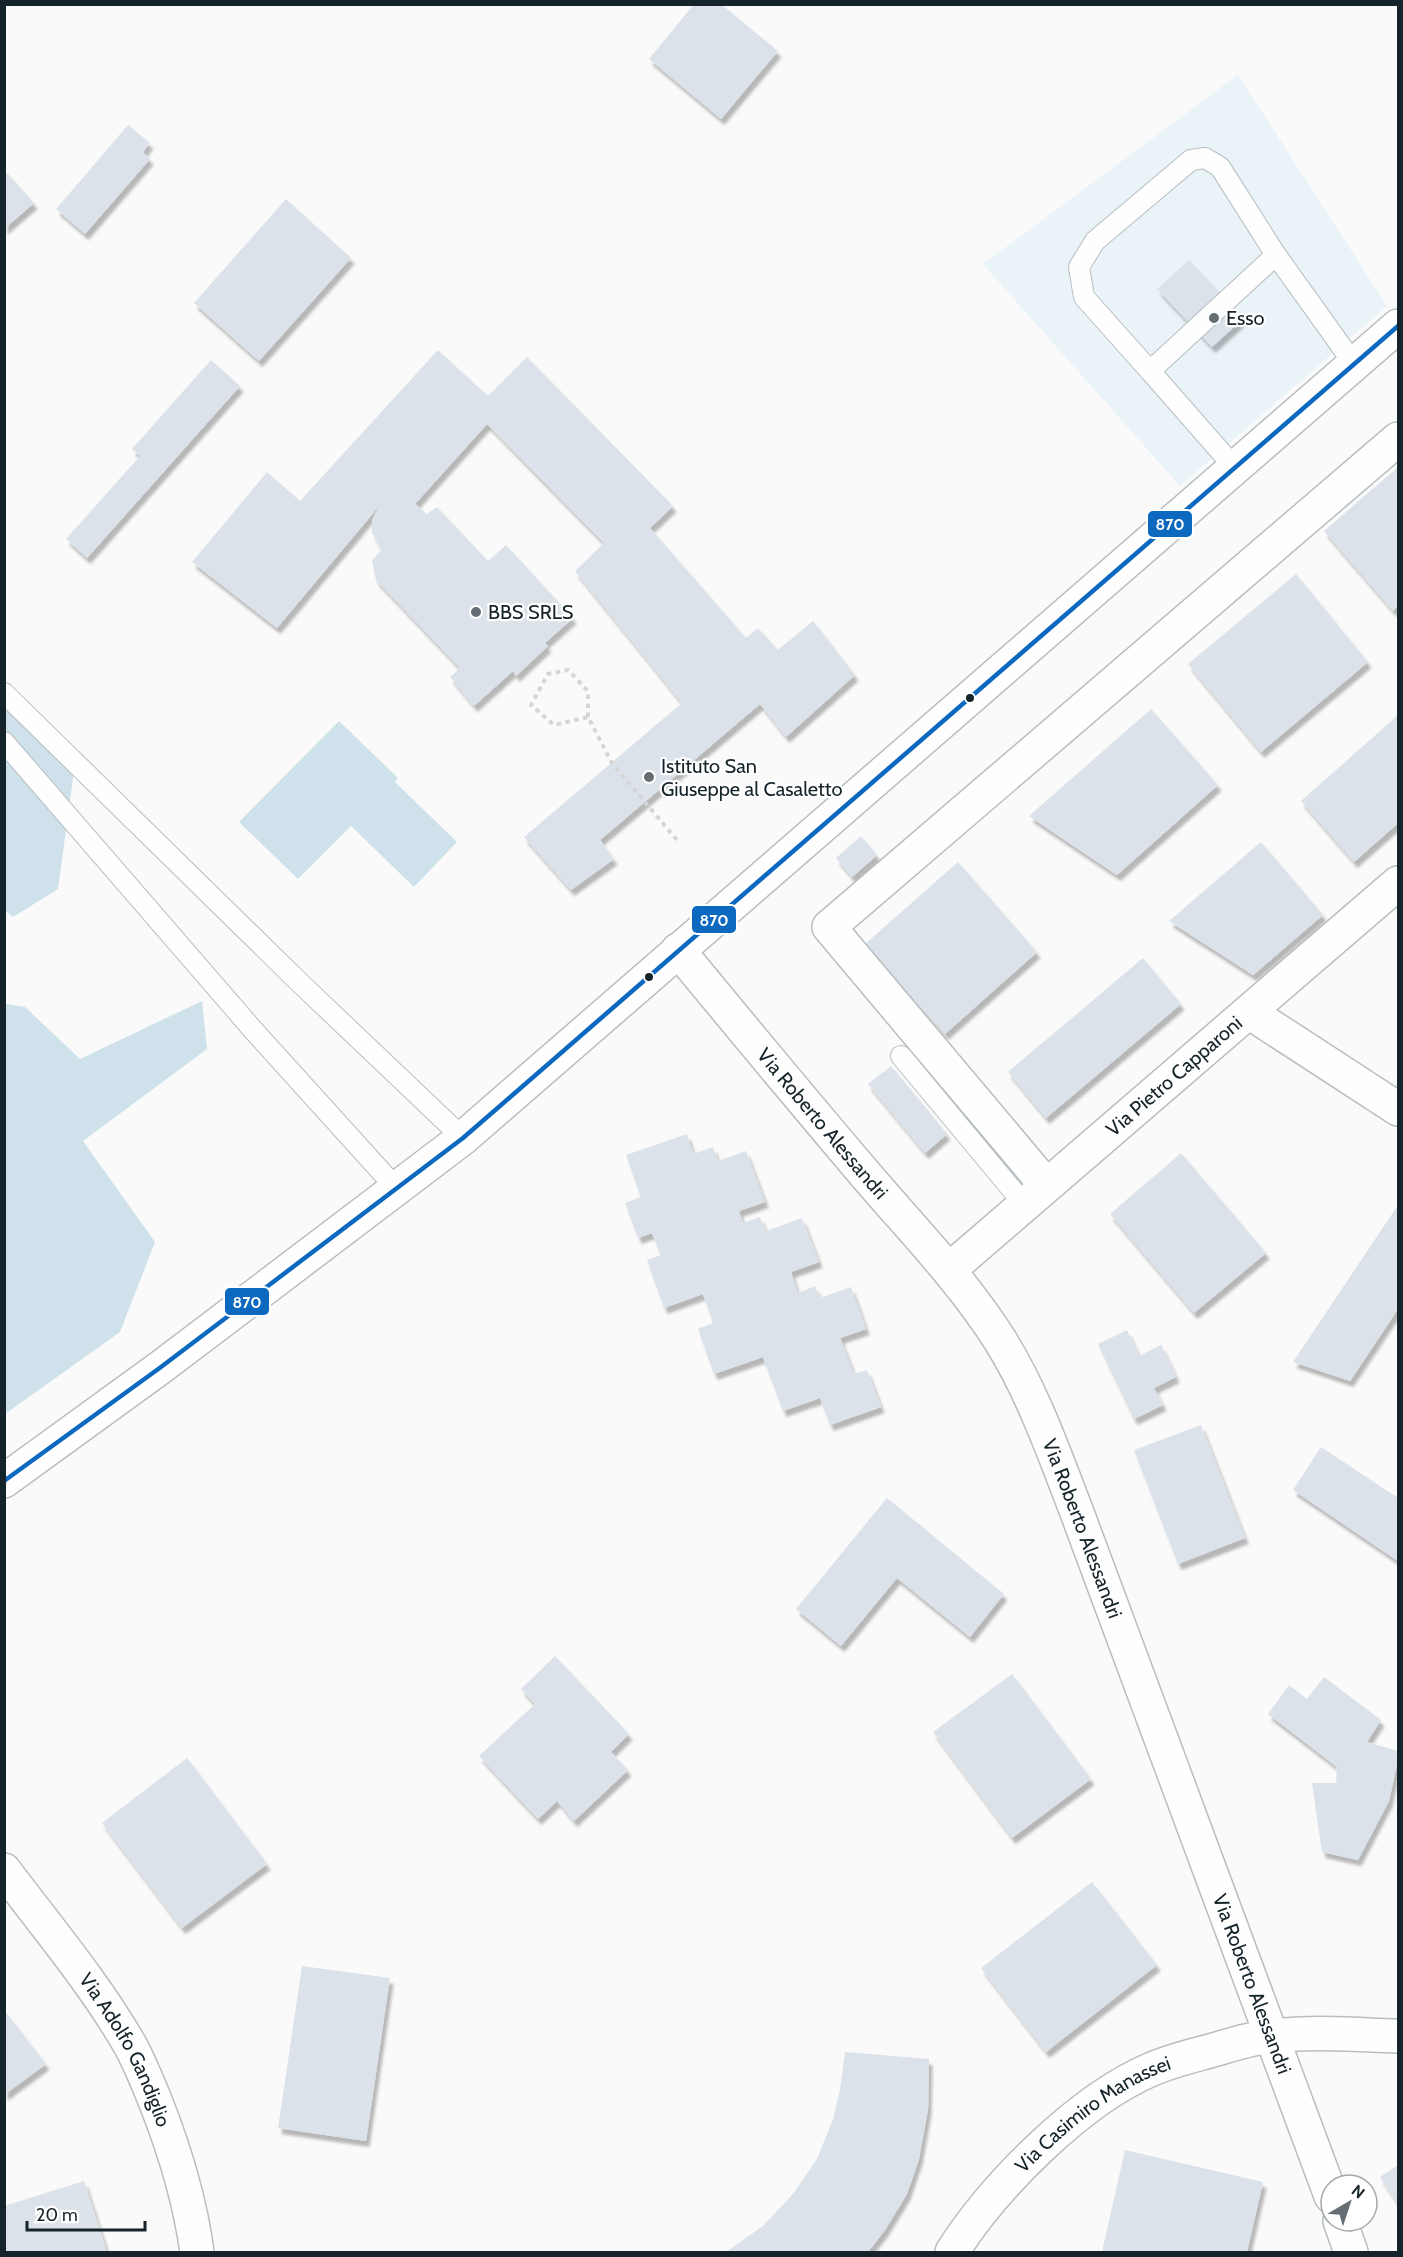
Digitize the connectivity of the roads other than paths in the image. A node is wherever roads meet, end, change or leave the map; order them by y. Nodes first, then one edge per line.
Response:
1 (1276, 255) junction
2 (1398, 326) edge
3 (1354, 364) junction
4 (1150, 371) junction
5 (1398, 439) edge
6 (1235, 468) junction
7 (4, 693) edge
8 (4, 742) edge
9 (1398, 883) edge
10 (678, 950) junction
11 (1249, 1012) junction
12 (901, 1056) dead end
13 (1398, 1109) edge
14 (463, 1138) junction
15 (397, 1189) junction
16 (1035, 1195) junction
17 (949, 1270) junction
18 (4, 1481) edge
19 (4, 1870) edge
20 (1272, 2036) junction
21 (1398, 2036) edge
22 (1323, 2173) edge
23 (1344, 2233) edge
24 (197, 2253) edge
25 (952, 2253) edge
26 (1351, 2253) edge

1 - 3 lane
1 - 4 lane
1 - 4 lane
2 - 3 street
3 - 6 street
4 - 6 lane
5 - 16 street
6 - 10 street
7 - 14 lane
8 - 15 lane
9 - 11 street, Via Pietro Capparoni
10 - 14 street
10 - 17 street, Via Roberto Alessandri
11 - 13 street
11 - 16 street, Via Pietro Capparoni
12 - 16 lane
14 - 15 street
15 - 18 street
16 - 17 street, Via Pietro Capparoni
17 - 20 street, Via Roberto Alessandri
19 - 24 street, Via Adolfo Gandiglio
20 - 21 street, Via Casimiro Manassei
20 - 22 street, Via Roberto Alessandri
20 - 25 street, Via Casimiro Manassei
23 - 26 street

